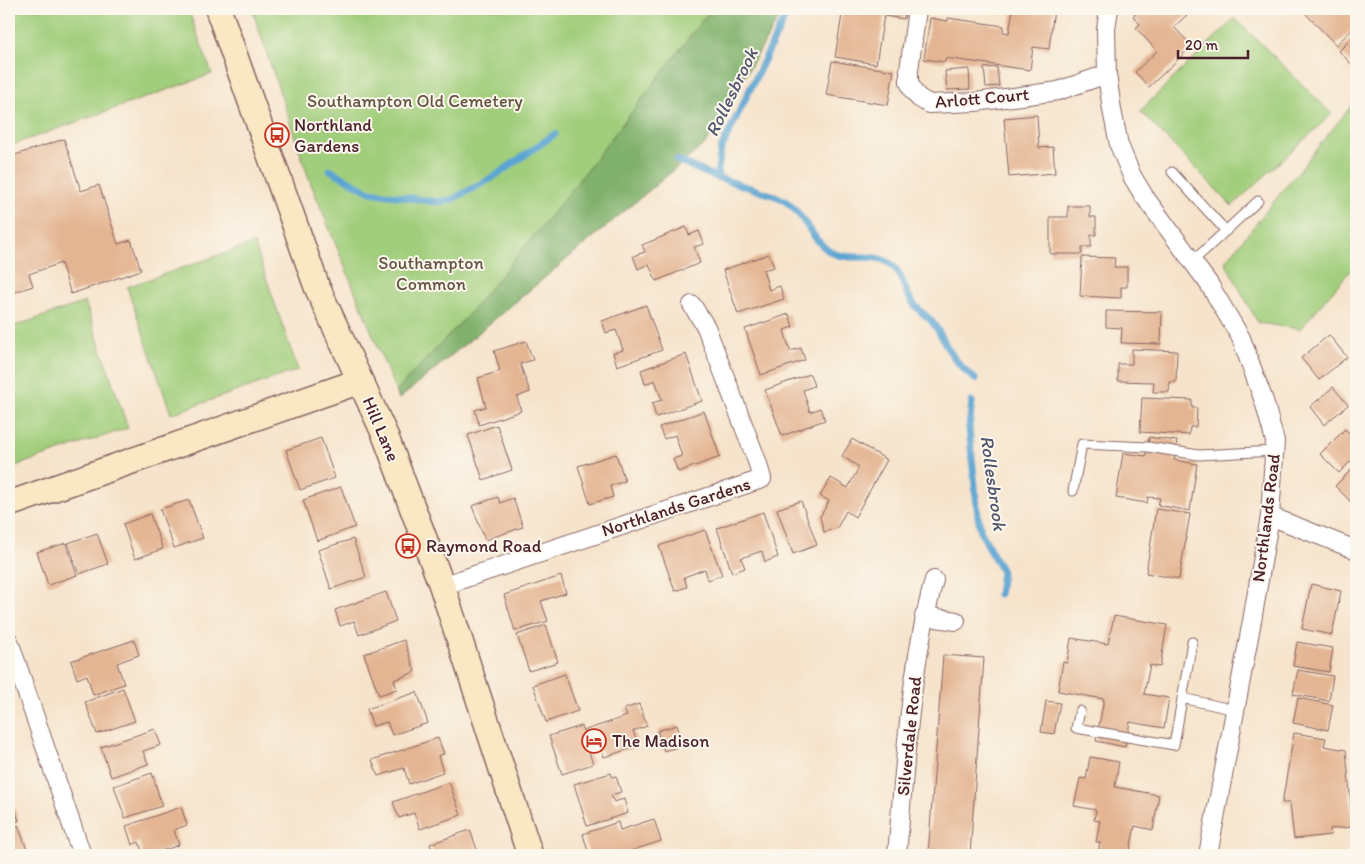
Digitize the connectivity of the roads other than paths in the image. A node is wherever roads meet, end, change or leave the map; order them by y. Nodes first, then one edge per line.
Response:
1 (218, 9) edge
2 (917, 9) edge
3 (1109, 9) edge
4 (1107, 74) junction
5 (1172, 172) dead end
6 (1258, 201) dead end
7 (1226, 231) junction
8 (1192, 262) junction
9 (692, 305) dead end
10 (360, 381) junction
11 (1275, 451) junction
12 (1073, 491) dead end
13 (9, 504) edge
14 (1270, 516) junction
15 (1356, 550) edge
16 (934, 580) dead end
17 (442, 586) junction
18 (924, 616) junction
19 (956, 621) dead end
20 (9, 641) edge
21 (1192, 642) dead end
22 (1182, 698) junction
23 (1235, 710) junction
24 (1080, 711) dead end
25 (82, 855) edge
26 (530, 855) edge
27 (897, 855) edge
28 (1208, 855) edge

1 - 10 street, Hill Lane
2 - 4 street, Arlott Court
3 - 4 street, Northlands Road
4 - 8 street, Northlands Road
5 - 7 lane
6 - 7 lane
7 - 8 lane
8 - 11 street, Northlands Road
9 - 17 street, Northlands Gardens
10 - 13 street
10 - 17 street, Hill Lane
11 - 12 lane
11 - 14 street, Northlands Road
14 - 15 street
14 - 23 street, Northlands Road
16 - 18 street, Silverdale Road
17 - 26 street, Hill Lane
18 - 19 street
18 - 27 street, Silverdale Road
20 - 25 street
21 - 22 lane
22 - 23 lane
22 - 24 lane
23 - 28 street, Northlands Road

